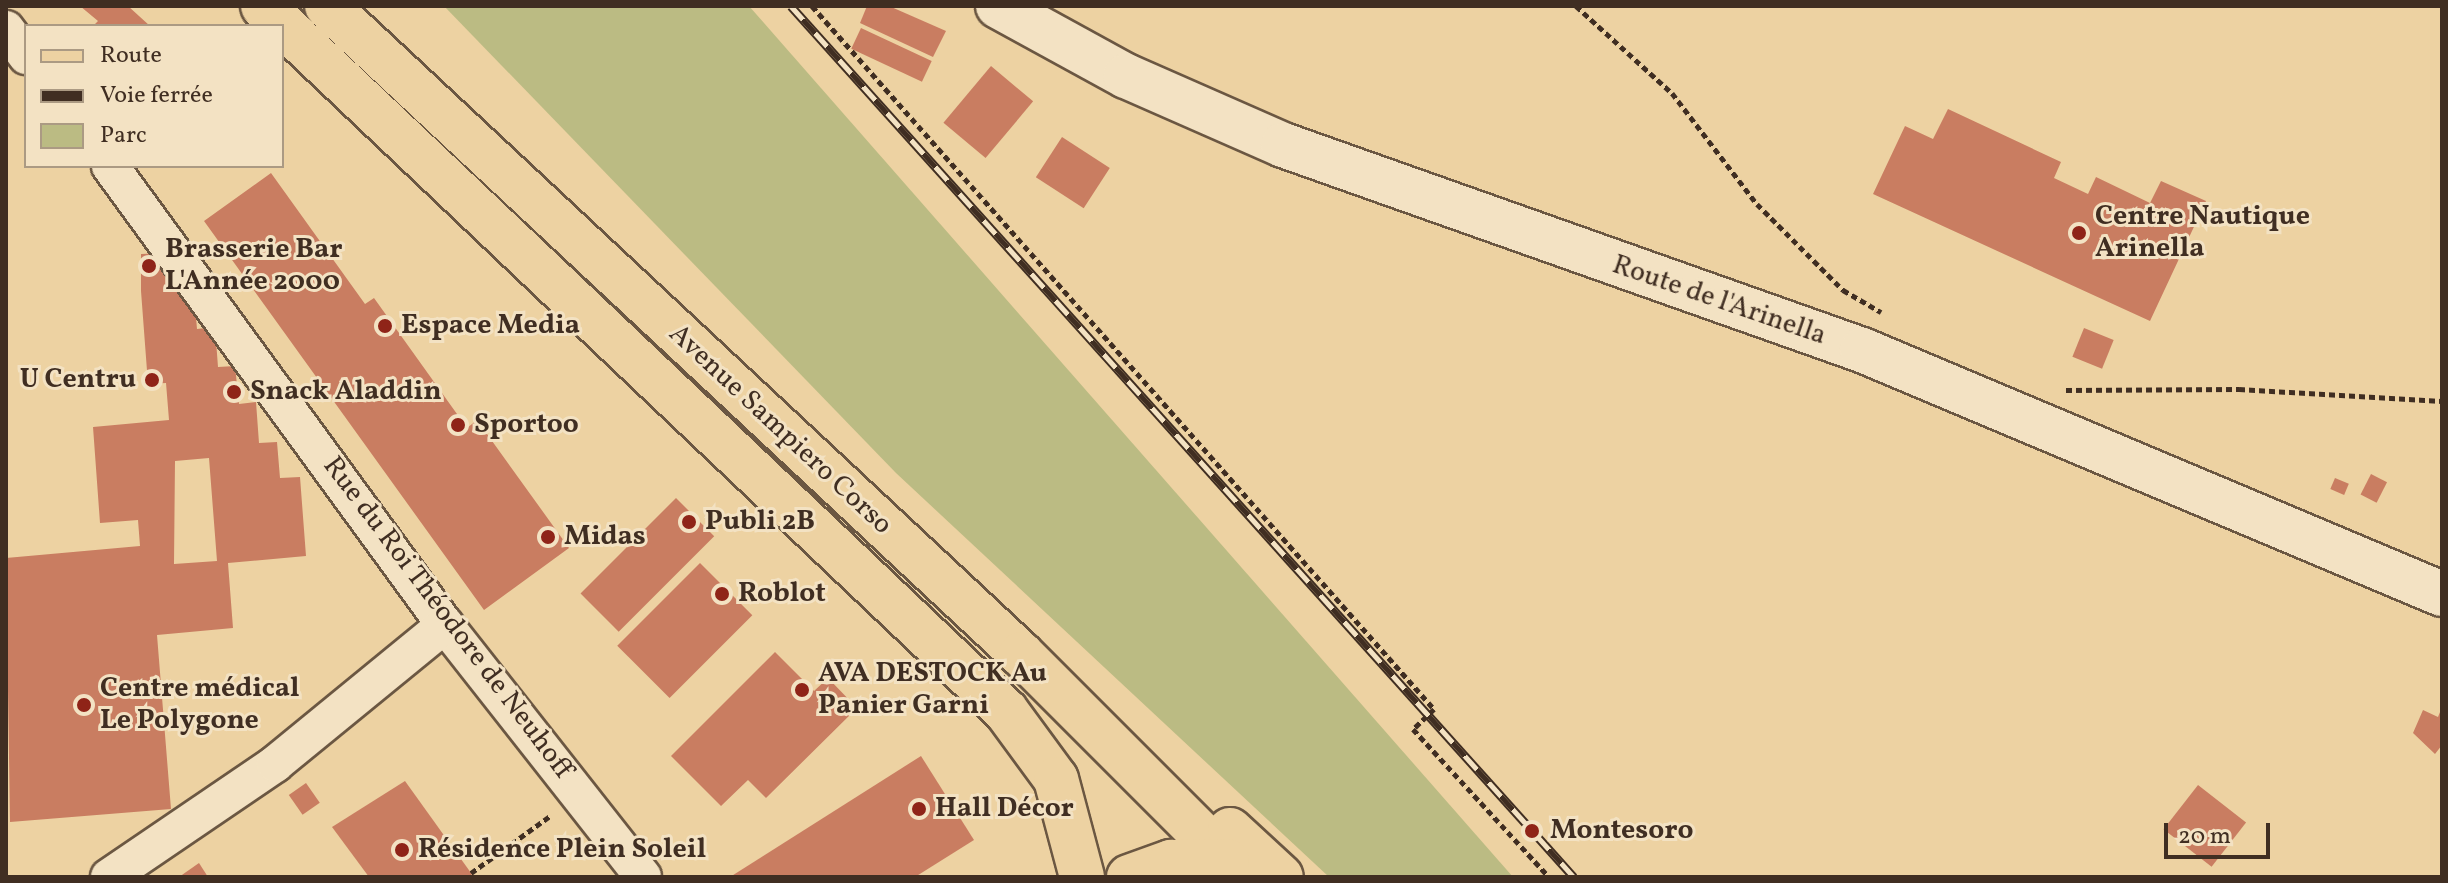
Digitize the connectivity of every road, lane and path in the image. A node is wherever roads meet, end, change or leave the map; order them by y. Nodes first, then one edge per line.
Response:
1 (263, 6) edge
2 (327, 6) edge
3 (812, 6) edge
4 (998, 6) edge
5 (1576, 6) edge
6 (282, 24) edge
7 (284, 26) edge
8 (6, 29) edge
9 (24, 53) edge
10 (111, 168) edge
11 (1892, 319) dead end
12 (2059, 390) dead end
13 (2442, 401) edge
14 (2442, 594) edge
15 (445, 625) junction
16 (1021, 654) junction
17 (580, 794) junction
18 (1235, 869) edge
19 (471, 873) dead end
20 (109, 877) edge
21 (643, 877) edge
22 (1082, 877) edge
23 (1129, 877) edge
24 (1281, 877) edge
25 (1549, 877) edge

1 - 6 main road, Avenue Sampiero Corso
2 - 16 main road, Avenue Sampiero Corso
3 - 25 path
4 - 14 street, Route de l'Arinella
5 - 11 path
7 - 22 main road, Avenue Sampiero Corso
8 - 9 street
10 - 15 street, Rue du Roi Théodore de Neuhoff
12 - 13 path
15 - 17 street, Rue du Roi Théodore de Neuhoff
15 - 20 street
16 - 18 main road, Avenue Sampiero Corso
16 - 24 main road
17 - 19 path
17 - 21 street, Rue du Roi Théodore de Neuhoff
18 - 23 main road

